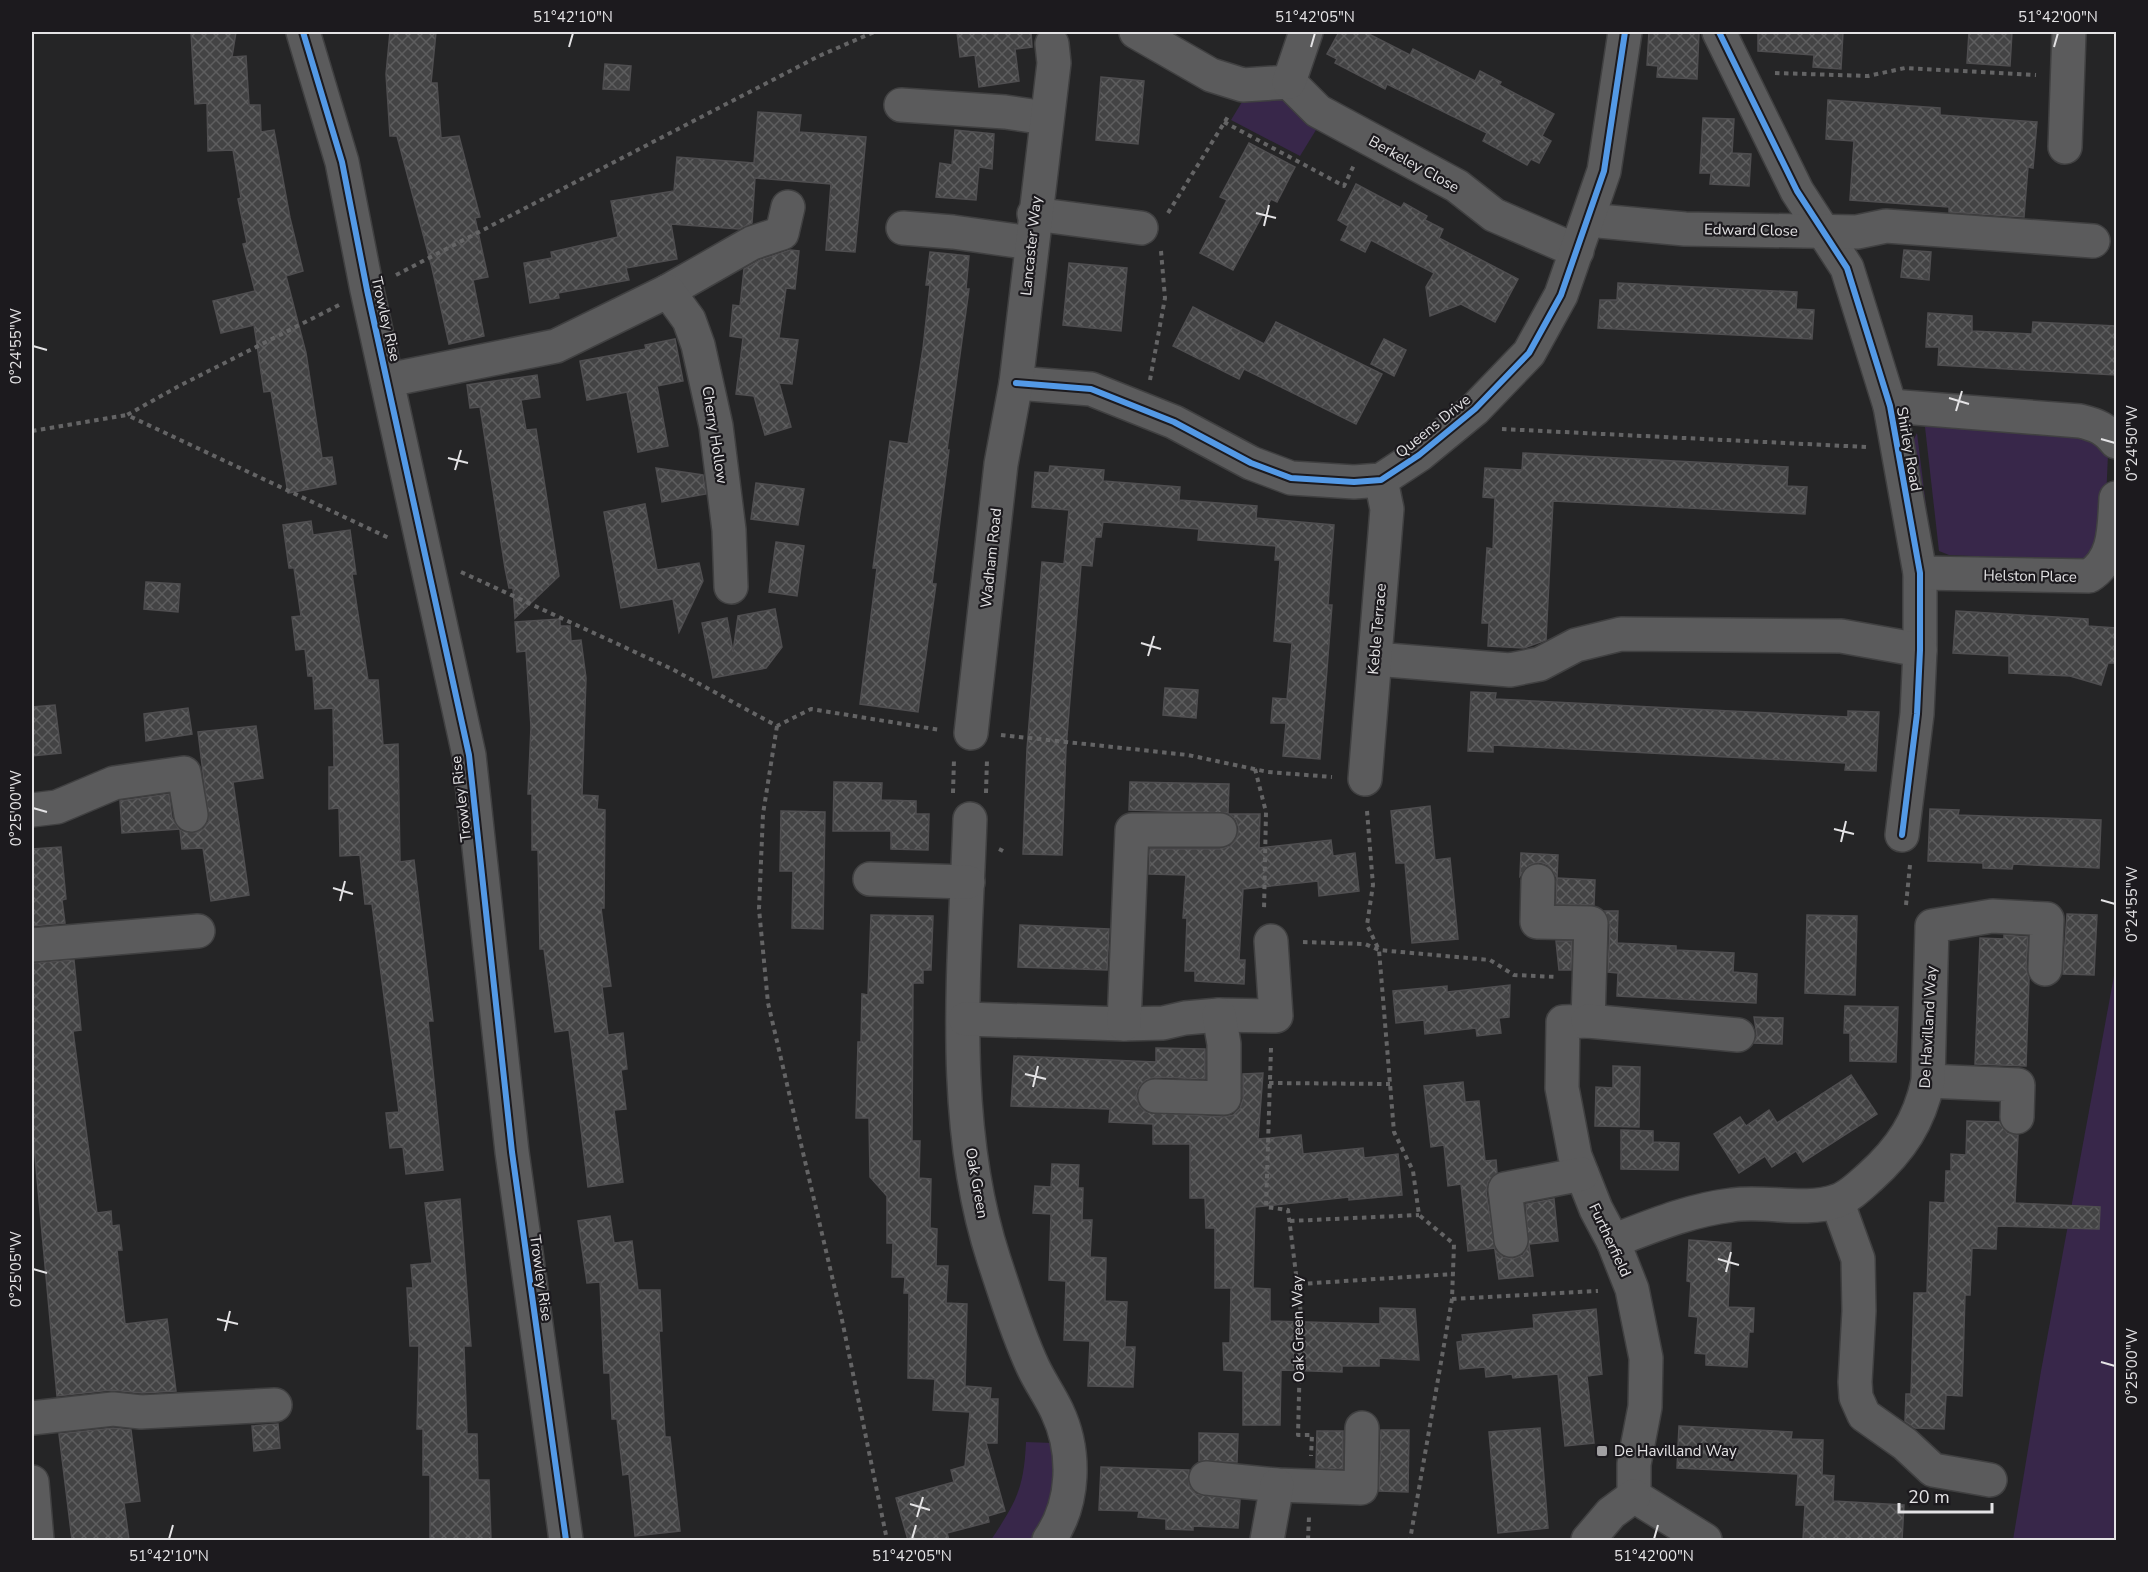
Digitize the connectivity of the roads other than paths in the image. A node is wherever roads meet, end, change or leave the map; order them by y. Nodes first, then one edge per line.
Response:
1 (303, 32) edge
2 (1136, 32) edge
3 (1306, 32) edge
4 (1625, 32) edge
5 (1719, 32) edge
6 (2069, 32) edge
7 (1052, 44) dead end
8 (1289, 82) junction
9 (901, 105) dead end
10 (1046, 113) junction
11 (2065, 147) dead end
12 (788, 207) dead end
13 (1588, 220) junction
14 (903, 228) dead end
15 (1033, 229) junction
16 (1156, 230) road end
17 (1823, 231) junction
18 (2093, 241) dead end
19 (1577, 250) junction
20 (669, 291) junction
21 (388, 380) junction
22 (1016, 383) junction
23 (1890, 406) junction
24 (2116, 442) edge
25 (1381, 480) junction
26 (2116, 498) edge
27 (1920, 573) junction
28 (731, 587) dead end
29 (1920, 650) junction
30 (1375, 659) junction
31 (976, 738) road end
32 (1365, 779) road end
33 (978, 808) road end
34 (32, 810) edge
35 (191, 815) dead end
36 (1220, 830) dead end
37 (1902, 835) road end
38 (870, 879) dead end
39 (1538, 881) dead end
40 (968, 882) junction
41 (198, 931) dead end
42 (1271, 941) road end
43 (32, 945) edge
44 (2045, 969) dead end
45 (1220, 1015) junction
46 (965, 1019) junction
47 (1576, 1021) junction
48 (1124, 1024) junction
49 (1738, 1035) dead end
50 (1928, 1081) junction
51 (1155, 1096) dead end
52 (2017, 1117) dead end
53 (1582, 1174) junction
54 (1837, 1201) junction
55 (1511, 1240) dead end
56 (1613, 1241) junction
57 (275, 1405) dead end
58 (32, 1418) edge
59 (1362, 1428) dead end
60 (1206, 1478) dead end
61 (1990, 1480) dead end
62 (32, 1482) edge
63 (1277, 1485) junction
64 (1634, 1496) junction
65 (1061, 1537) edge
66 (37, 1540) edge
67 (566, 1540) edge
68 (1267, 1540) edge
69 (1588, 1540) edge
70 (1705, 1540) edge

1 - 21 street, Trowley Rise
2 - 8 street
3 - 8 street
4 - 13 street, Queens Drive
5 - 17 street, Shirley Road
6 - 11 street
7 - 10 street, Lancaster Way
8 - 19 street, Berkeley Close
9 - 10 street
10 - 15 street, Lancaster Way
12 - 20 street
13 - 17 street, Edward Close
13 - 19 street, Queens Drive
14 - 15 street
15 - 16 street
15 - 22 street, Lancaster Way
17 - 18 street, Edward Close
17 - 23 street, Shirley Road
19 - 25 street, Queens Drive
20 - 21 street
20 - 28 street, Cherry Hollow
21 - 67 street, Trowley Rise
22 - 25 street, Queens Drive
22 - 31 street, Wadham Road
23 - 24 street
23 - 27 street, Shirley Road
25 - 30 street, Keble Terrace
26 - 27 street, Helston Place
27 - 29 street, Shirley Road
29 - 30 street
29 - 37 street, Shirley Road
30 - 32 street, Keble Terrace
33 - 40 street, Oak Green
34 - 35 street
36 - 48 street
38 - 40 street
39 - 47 street, Furtherfield
40 - 46 street, Oak Green
41 - 43 street
42 - 45 street
44 - 50 street, De Havilland Way
45 - 48 street
45 - 51 street
46 - 48 street
46 - 65 street, Oak Green
47 - 49 street
47 - 53 street, Furtherfield
50 - 52 street
50 - 54 street, De Havilland Way
53 - 55 street
53 - 56 street, Furtherfield
54 - 56 street, De Havilland Way
54 - 61 street
56 - 64 street, Furtherfield
57 - 58 street
59 - 63 street
60 - 63 street
62 - 66 street
63 - 68 street
64 - 69 street
64 - 70 street

